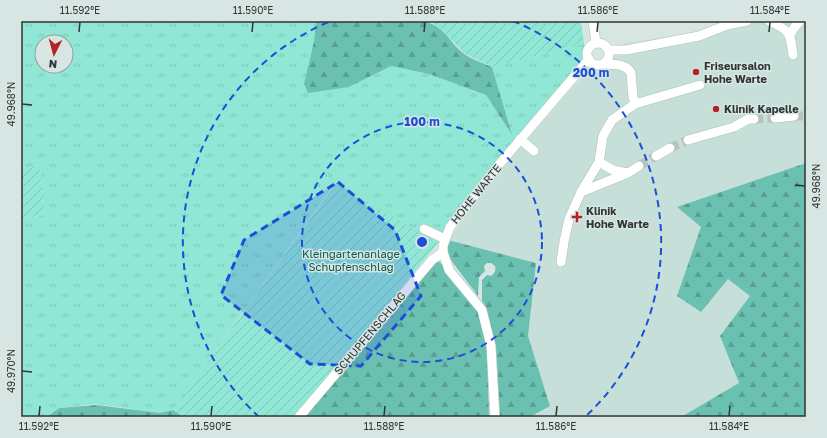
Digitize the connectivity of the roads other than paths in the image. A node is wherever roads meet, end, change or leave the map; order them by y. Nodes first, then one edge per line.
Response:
1 (593, 21) edge
2 (748, 21) edge
3 (769, 21) edge
4 (800, 21) edge
5 (790, 35) junction
6 (596, 43) junction
7 (609, 50) junction
8 (793, 55) dead end
9 (588, 59) junction
10 (603, 64) junction
11 (700, 85) dead end
12 (635, 104) junction
13 (794, 116) tunnel mouth
14 (775, 118) tunnel mouth
15 (754, 119) tunnel mouth
16 (520, 140) junction
17 (688, 140) tunnel mouth
18 (670, 148) tunnel mouth
19 (534, 151) dead end
20 (656, 156) tunnel mouth
21 (599, 162) junction
22 (639, 166) tunnel mouth
23 (628, 173) junction
24 (581, 192) junction
25 (424, 229) dead end
26 (445, 239) junction
27 (443, 252) junction
28 (561, 262) dead end
29 (299, 417) edge
30 (495, 417) edge

1 - 6 street
2 - 7 street
3 - 5 street
4 - 5 street
5 - 8 street
6 - 7 street
6 - 9 street, HOHE WARTE
7 - 10 street
9 - 10 street
9 - 16 street, HOHE WARTE
10 - 12 street
11 - 12 street
12 - 21 street
13 - 14 street
15 - 17 street
16 - 19 street
16 - 26 street, HOHE WARTE
18 - 20 street
21 - 23 street
21 - 24 street
22 - 23 street
23 - 24 street
24 - 28 street
25 - 26 street
26 - 27 street, HOHE WARTE
27 - 29 street, SCHUPFENSCHLAG
27 - 30 street, HOHE WARTE

